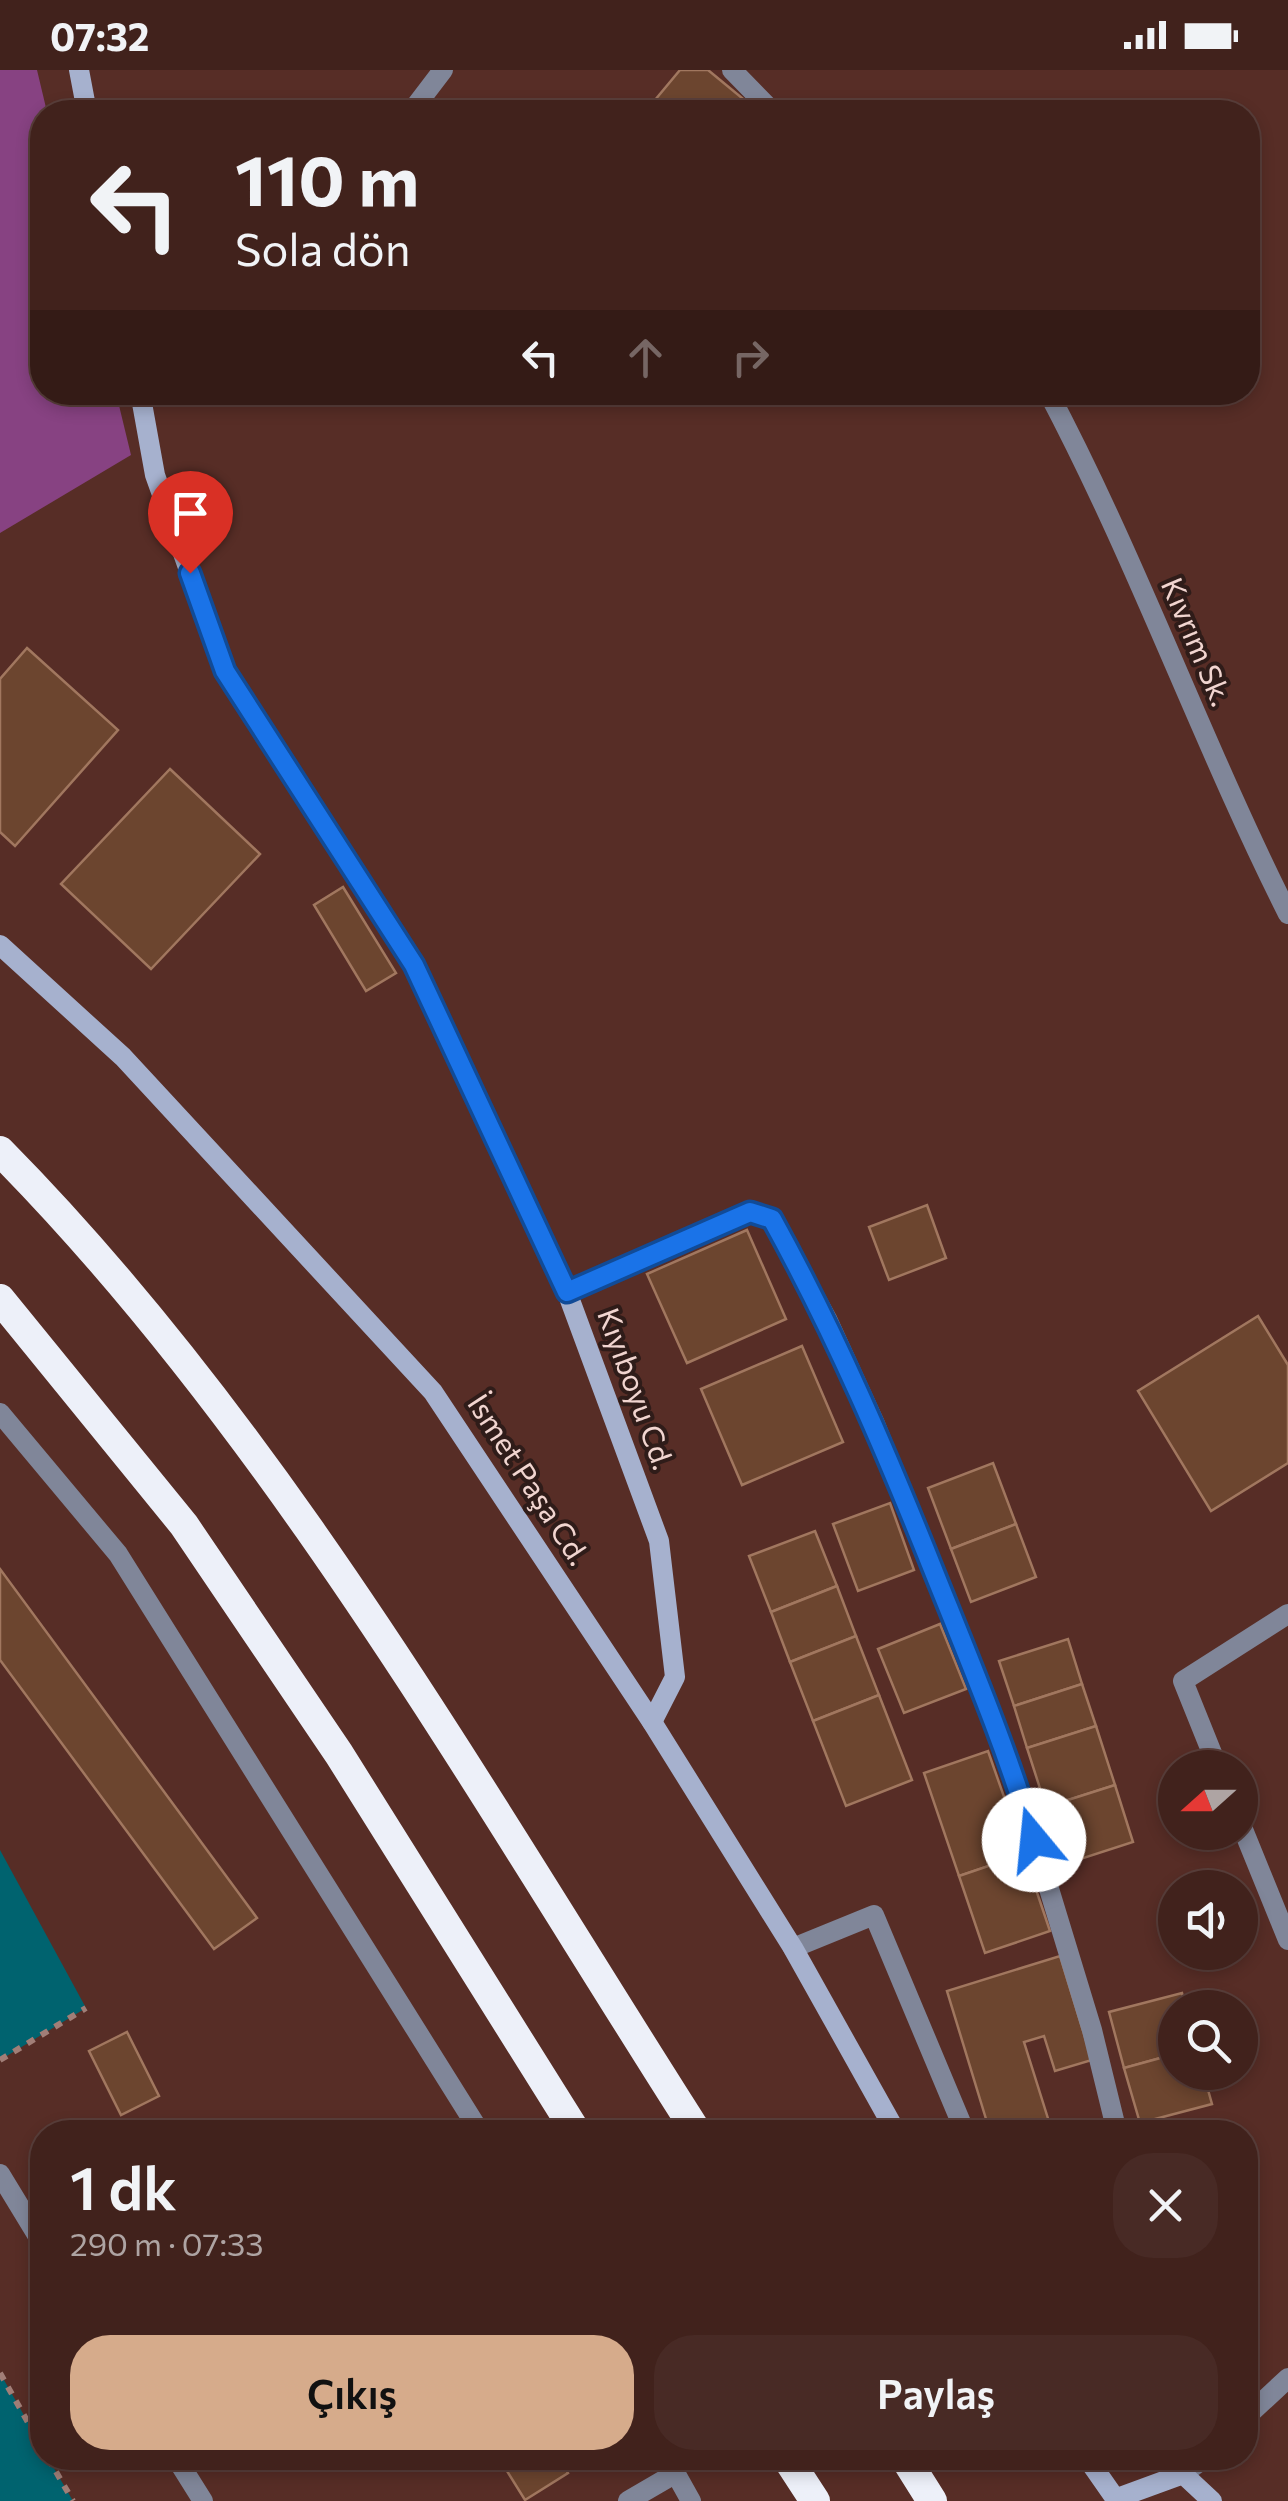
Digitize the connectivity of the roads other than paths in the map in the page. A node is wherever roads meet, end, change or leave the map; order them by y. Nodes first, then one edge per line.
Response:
1 (79, 70) edge
2 (443, 70) edge
3 (732, 70) edge
4 (85, 100) edge
5 (421, 100) edge
6 (761, 100) edge
7 (142, 405) edge
8 (1055, 405) edge
9 (1288, 914) edge
10 (0, 944) edge
11 (0, 1150) edge
12 (567, 1292) junction
13 (0, 1299) edge
14 (0, 1413) edge
15 (1288, 1614) edge
16 (652, 1722) junction
17 (1211, 1750) edge
18 (1251, 1850) edge
19 (1288, 1940) edge
20 (793, 1948) junction
21 (472, 2120) edge
22 (568, 2120) edge
23 (689, 2120) edge
24 (889, 2120) edge
25 (961, 2120) edge
26 (1115, 2120) edge
27 (0, 2174) edge
28 (30, 2223) edge
29 (1288, 2378) edge
30 (1258, 2406) edge
31 (183, 2470) edge
32 (665, 2470) edge
33 (674, 2470) edge
34 (795, 2470) edge
35 (912, 2470) edge
36 (1095, 2470) edge
37 (1188, 2470) edge
38 (1182, 2474) junction
39 (1116, 2500) edge
40 (202, 2501) edge
41 (628, 2501) edge
42 (692, 2501) edge
43 (816, 2501) edge
44 (932, 2501) edge
45 (1212, 2501) edge

1 - 4 street
2 - 5 street
3 - 6 street
7 - 12 street, Kıyıboyu Cd.
8 - 9 street, Kıvrım Sk.
10 - 16 street, İsmet Paşa Cd.
11 - 23 highway
12 - 16 street, Kıyıboyu Cd.
12 - 26 street
13 - 22 highway
14 - 21 street
15 - 17 street
16 - 20 street, İsmet Paşa Cd.
18 - 19 street
20 - 24 street, İsmet Paşa Cd.
20 - 25 street
27 - 28 street
29 - 30 street
31 - 40 street
32 - 41 street
33 - 42 street
34 - 43 highway
35 - 44 highway
36 - 39 street
37 - 38 street
38 - 39 street
38 - 45 street

